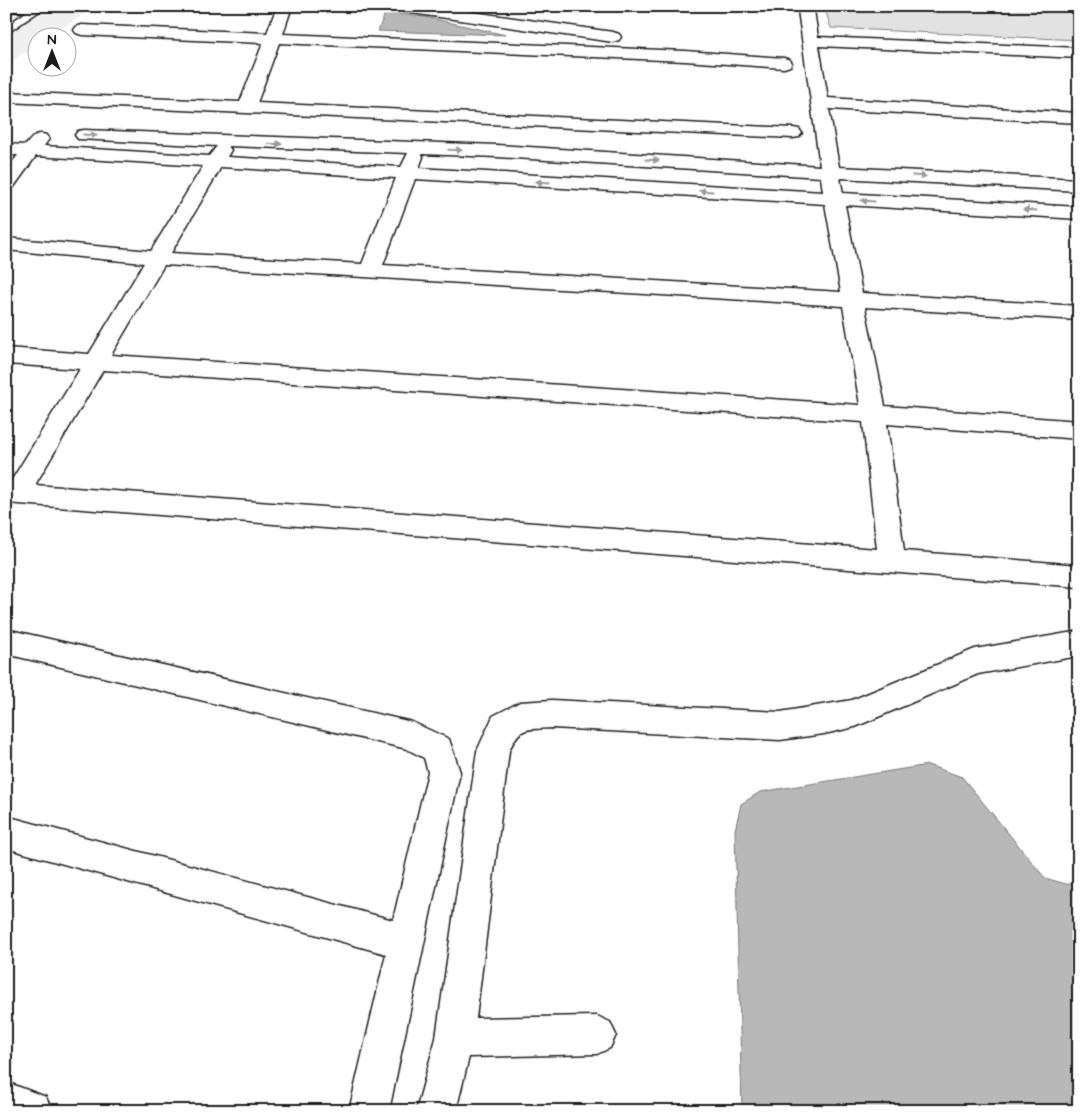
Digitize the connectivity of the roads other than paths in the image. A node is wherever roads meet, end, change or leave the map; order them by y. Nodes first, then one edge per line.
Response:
1 (285, 6) edge
2 (396, 6) edge
3 (6, 8) edge
4 (40, 8) edge
5 (806, 10) dead end
6 (82, 30) dead end
7 (6, 31) edge
8 (272, 39) junction
9 (810, 41) junction
10 (1079, 53) edge
11 (685, 56) junction
12 (784, 64) dead end
13 (6, 97) edge
14 (819, 103) junction
15 (247, 108) junction
16 (1079, 118) edge
17 (25, 132) dead end
18 (793, 133) dead end
19 (53, 134) junction
20 (227, 142) junction
21 (416, 148) junction
22 (6, 149) edge
23 (31, 150) junction
24 (617, 158) junction
25 (214, 162) junction
26 (830, 172) junction
27 (409, 174) junction
28 (6, 184) edge
29 (1070, 184) edge
30 (615, 186) junction
31 (834, 199) junction
32 (1075, 213) edge
33 (6, 244) edge
34 (158, 258) junction
35 (370, 271) junction
36 (853, 300) junction
37 (1079, 314) edge
38 (6, 356) edge
39 (96, 362) junction
40 (874, 414) junction
41 (1079, 430) edge
42 (12, 494) edge
43 (892, 562) junction
44 (1079, 576) edge
45 (6, 641) edge
46 (1079, 643) edge
47 (6, 832) edge
48 (407, 942) junction
49 (597, 1035) dead end
50 (455, 1038) junction
51 (6, 1102) edge
52 (32, 1111) edge
53 (369, 1111) edge
54 (436, 1111) edge

1 - 8 street
2 - 11 street
3 - 4 lane
4 - 7 lane
5 - 9 street
6 - 8 street
8 - 11 street
8 - 15 street
9 - 10 street
9 - 14 street
11 - 12 street
13 - 15 street
14 - 16 street
14 - 26 street
15 - 18 street
17 - 19 street
19 -> 20 street
19 - 23 street
20 -> 21 street
20 - 25 street
21 -> 24 street
21 - 27 street
22 - 23 street
23 - 25 street
23 - 28 street
24 -> 26 street
24 - 30 street
25 - 27 street
25 - 34 street
26 -> 29 street
26 - 31 street
30 -> 27 street
27 - 35 street
29 - 32 street
31 -> 30 street
32 -> 31 street
31 - 36 street
33 - 34 street
34 - 35 street
34 - 39 street
35 - 36 street
36 - 37 street
36 - 40 street
38 - 39 street
39 - 40 street
39 - 42 street
40 - 41 street
40 - 43 street
42 - 43 street
43 - 44 street
45 - 48 street
46 - 50 street
47 - 48 street
48 - 53 street
49 - 50 street
50 - 54 street
51 - 52 street

